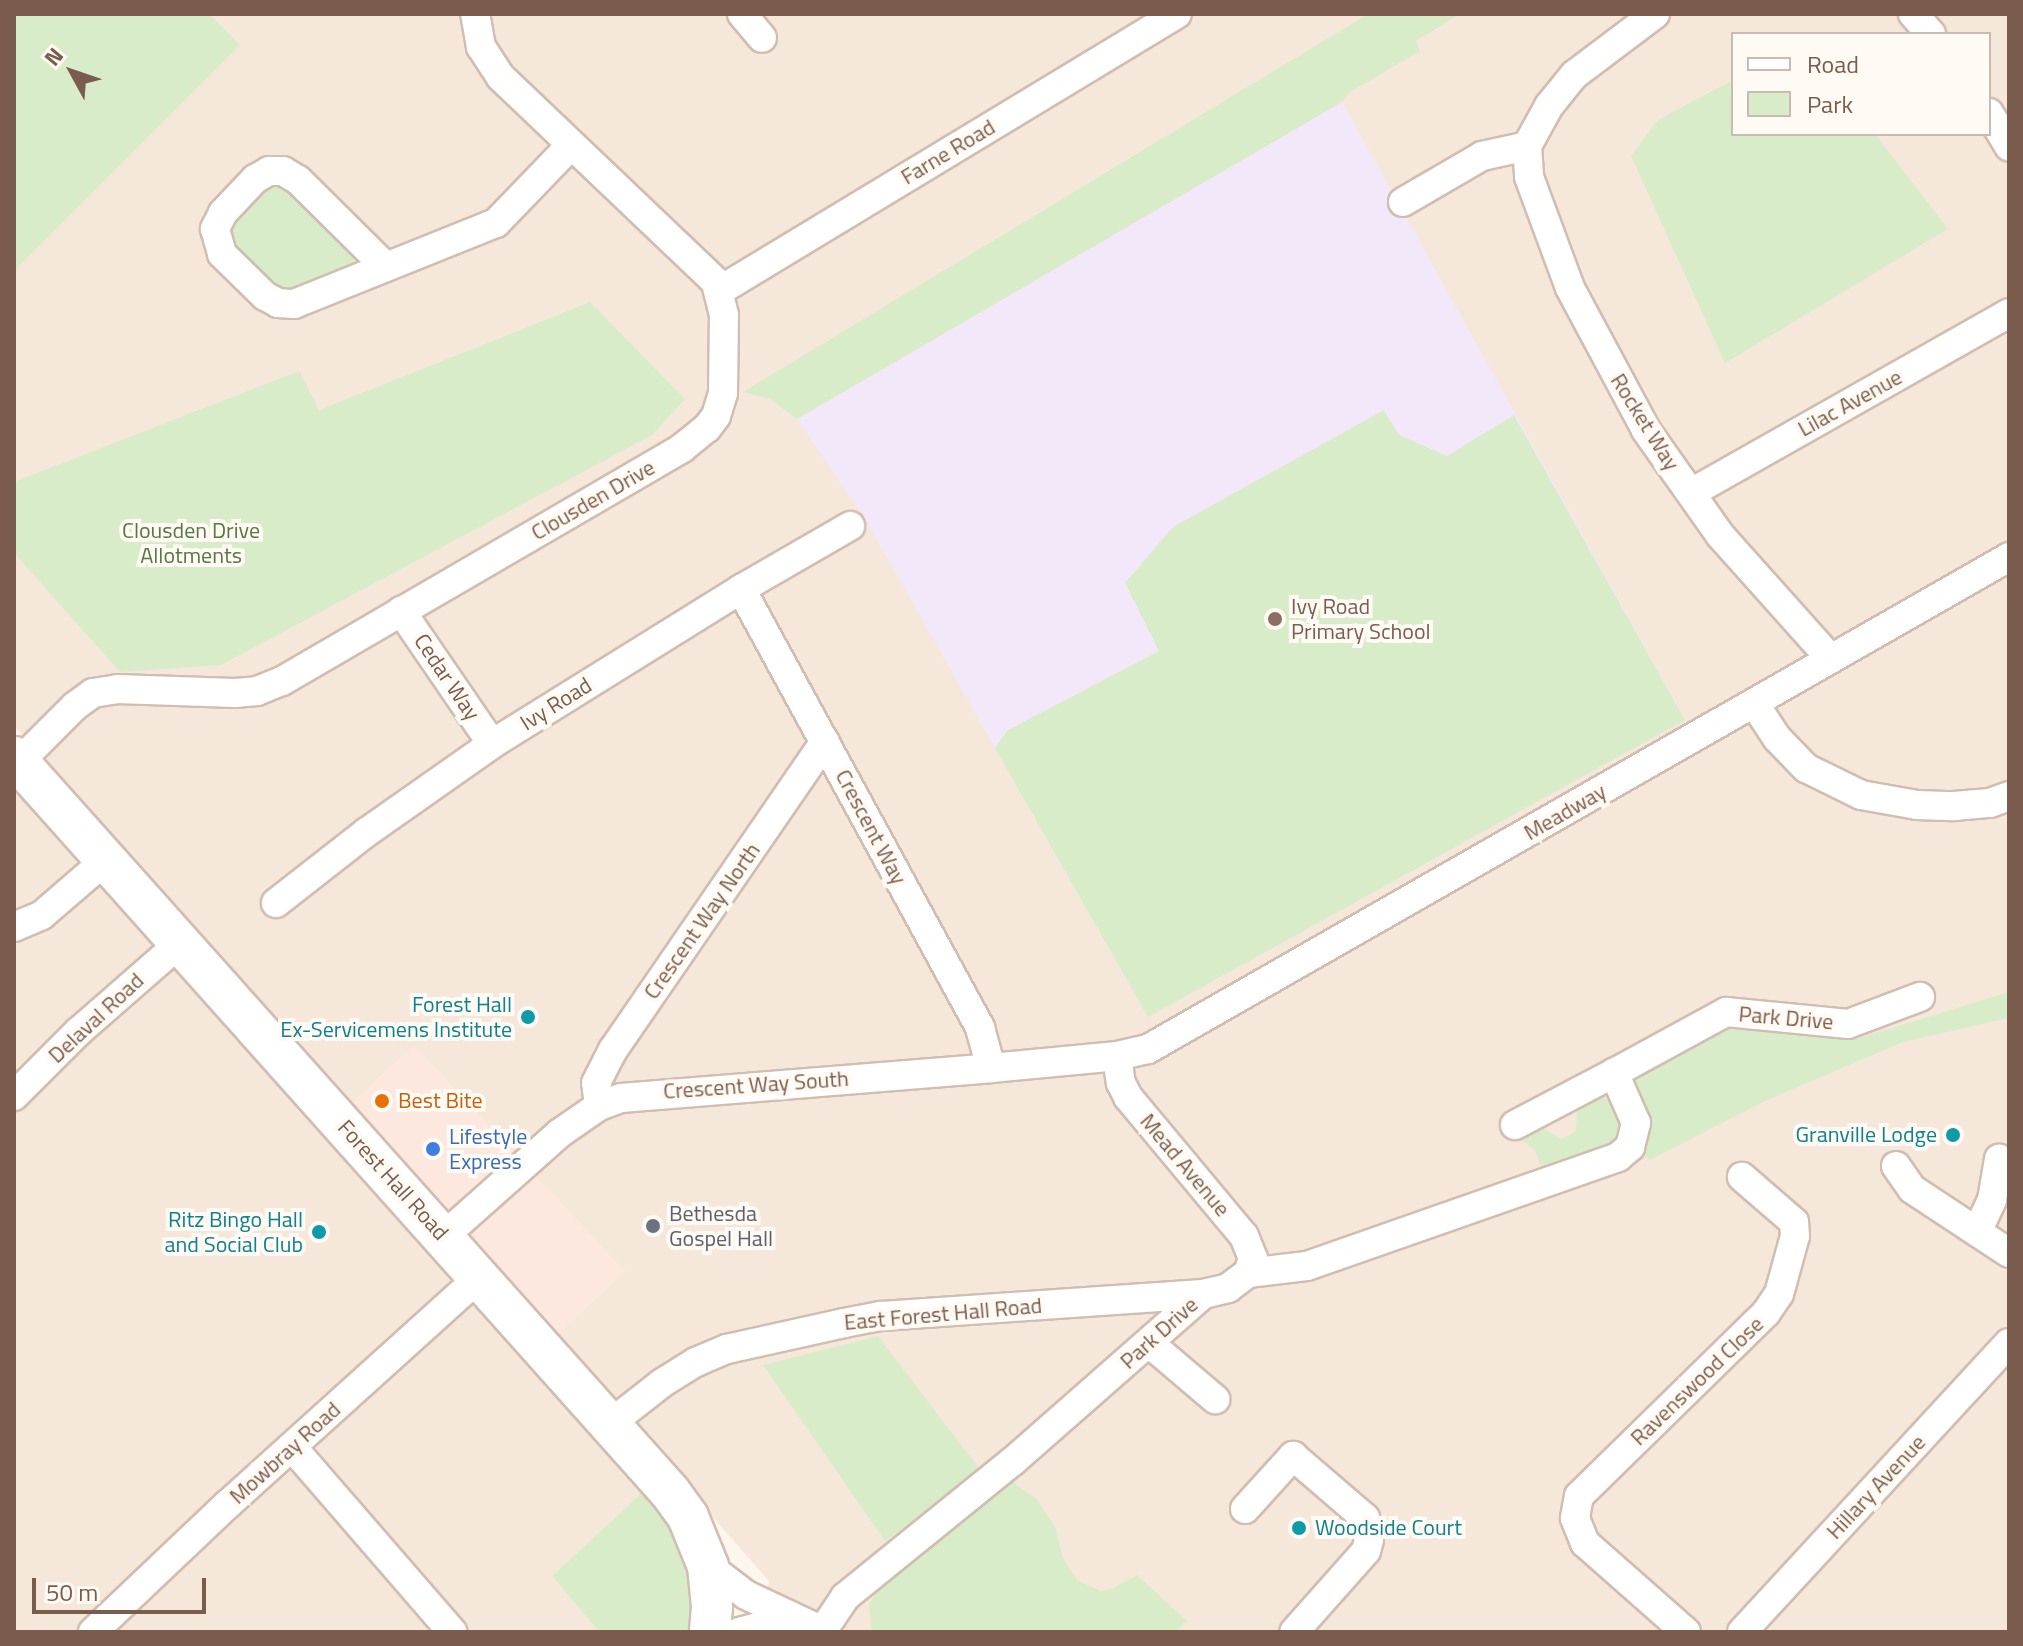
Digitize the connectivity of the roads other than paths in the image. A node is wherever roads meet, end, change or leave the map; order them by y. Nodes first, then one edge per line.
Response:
1 (475, 14) edge
2 (742, 14) edge
3 (1177, 14) edge
4 (1655, 14) edge
5 (1913, 14) edge
6 (1929, 32) edge
7 (762, 38) dead end
8 (1991, 116) edge
9 (571, 145) junction
10 (1527, 146) junction
11 (2009, 146) edge
12 (1403, 202) dead end
13 (386, 267) junction
14 (719, 291) junction
15 (2009, 313) edge
16 (1691, 493) junction
17 (850, 526) dead end
18 (2009, 557) edge
19 (741, 589) junction
20 (401, 611) junction
21 (1831, 659) junction
22 (1754, 703) junction
23 (825, 742) junction
24 (492, 744) junction
25 (16, 760) edge
26 (2009, 796) edge
27 (106, 860) junction
28 (276, 903) dead end
29 (14, 927) edge
30 (180, 943) junction
31 (1920, 997) dead end
32 (1117, 1056) junction
33 (991, 1068) junction
34 (1614, 1073) junction
35 (14, 1096) edge
36 (599, 1106) junction
37 (1515, 1125) dead end
38 (1999, 1159) dead end
39 (1896, 1166) dead end
40 (1742, 1177) dead end
41 (1977, 1232) junction
42 (444, 1236) junction
43 (2009, 1253) edge
44 (1248, 1273) junction
45 (479, 1277) junction
46 (1203, 1294) junction
47 (1149, 1343) junction
48 (2009, 1343) edge
49 (1215, 1399) dead end
50 (611, 1423) junction
51 (292, 1447) junction
52 (1245, 1509) dead end
53 (708, 1566) junction
54 (792, 1618) junction
55 (1674, 1628) edge
56 (824, 1631) edge
57 (93, 1632) edge
58 (452, 1632) edge
59 (710, 1632) edge
60 (739, 1632) edge
61 (1294, 1632) edge
62 (1742, 1632) edge

1 - 9 street
2 - 7 street
3 - 14 street, Farne Road
4 - 10 street
5 - 6 street
8 - 11 street
9 - 13 street
9 - 14 street
10 - 12 street
10 - 16 street, Rocket Way
13 - 13 street
14 - 20 street, Clousden Drive
15 - 16 street, Lilac Avenue
16 - 21 street, Rocket Way
17 - 19 street, Ivy Road
18 - 21 street, Meadway
19 - 23 street, Crescent Way
19 - 24 street, Ivy Road
20 - 24 street, Cedar Way
20 - 25 street, Clousden Drive
21 - 22 street, Meadway
22 - 26 street
22 - 32 street, Meadway
23 - 33 street, Crescent Way
23 - 36 street, Crescent Way North
24 - 28 street, Ivy Road
25 - 27 main road, Forest Hall Road
27 - 29 street
27 - 30 main road, Forest Hall Road
30 - 35 street, Delaval Road
30 - 42 main road, Forest Hall Road
31 - 34 street, Park Drive
32 - 33 street, Crescent Way South
32 - 44 street, Mead Avenue
33 - 36 street, Crescent Way South
34 - 37 street, Park Drive
34 - 44 street, Park Drive
36 - 42 street, Crescent Way South
38 - 41 street
39 - 41 street
40 - 55 street, Ravenswood Close
41 - 43 street
42 - 45 main road, Forest Hall Road
44 - 46 street, Park Drive
45 - 50 main road, Forest Hall Road
45 - 51 street, Mowbray Road
46 - 47 street, Park Drive
46 - 50 street, East Forest Hall Road
47 - 49 street
47 - 56 street, Park Drive
48 - 62 street, Hillary Avenue
50 - 53 main road, Forest Hall Road
51 - 57 street, Mowbray Road
51 - 58 street
52 - 61 street
53 - 54 street
53 - 59 main road, Forest Hall Road
54 - 56 street
54 - 60 street

